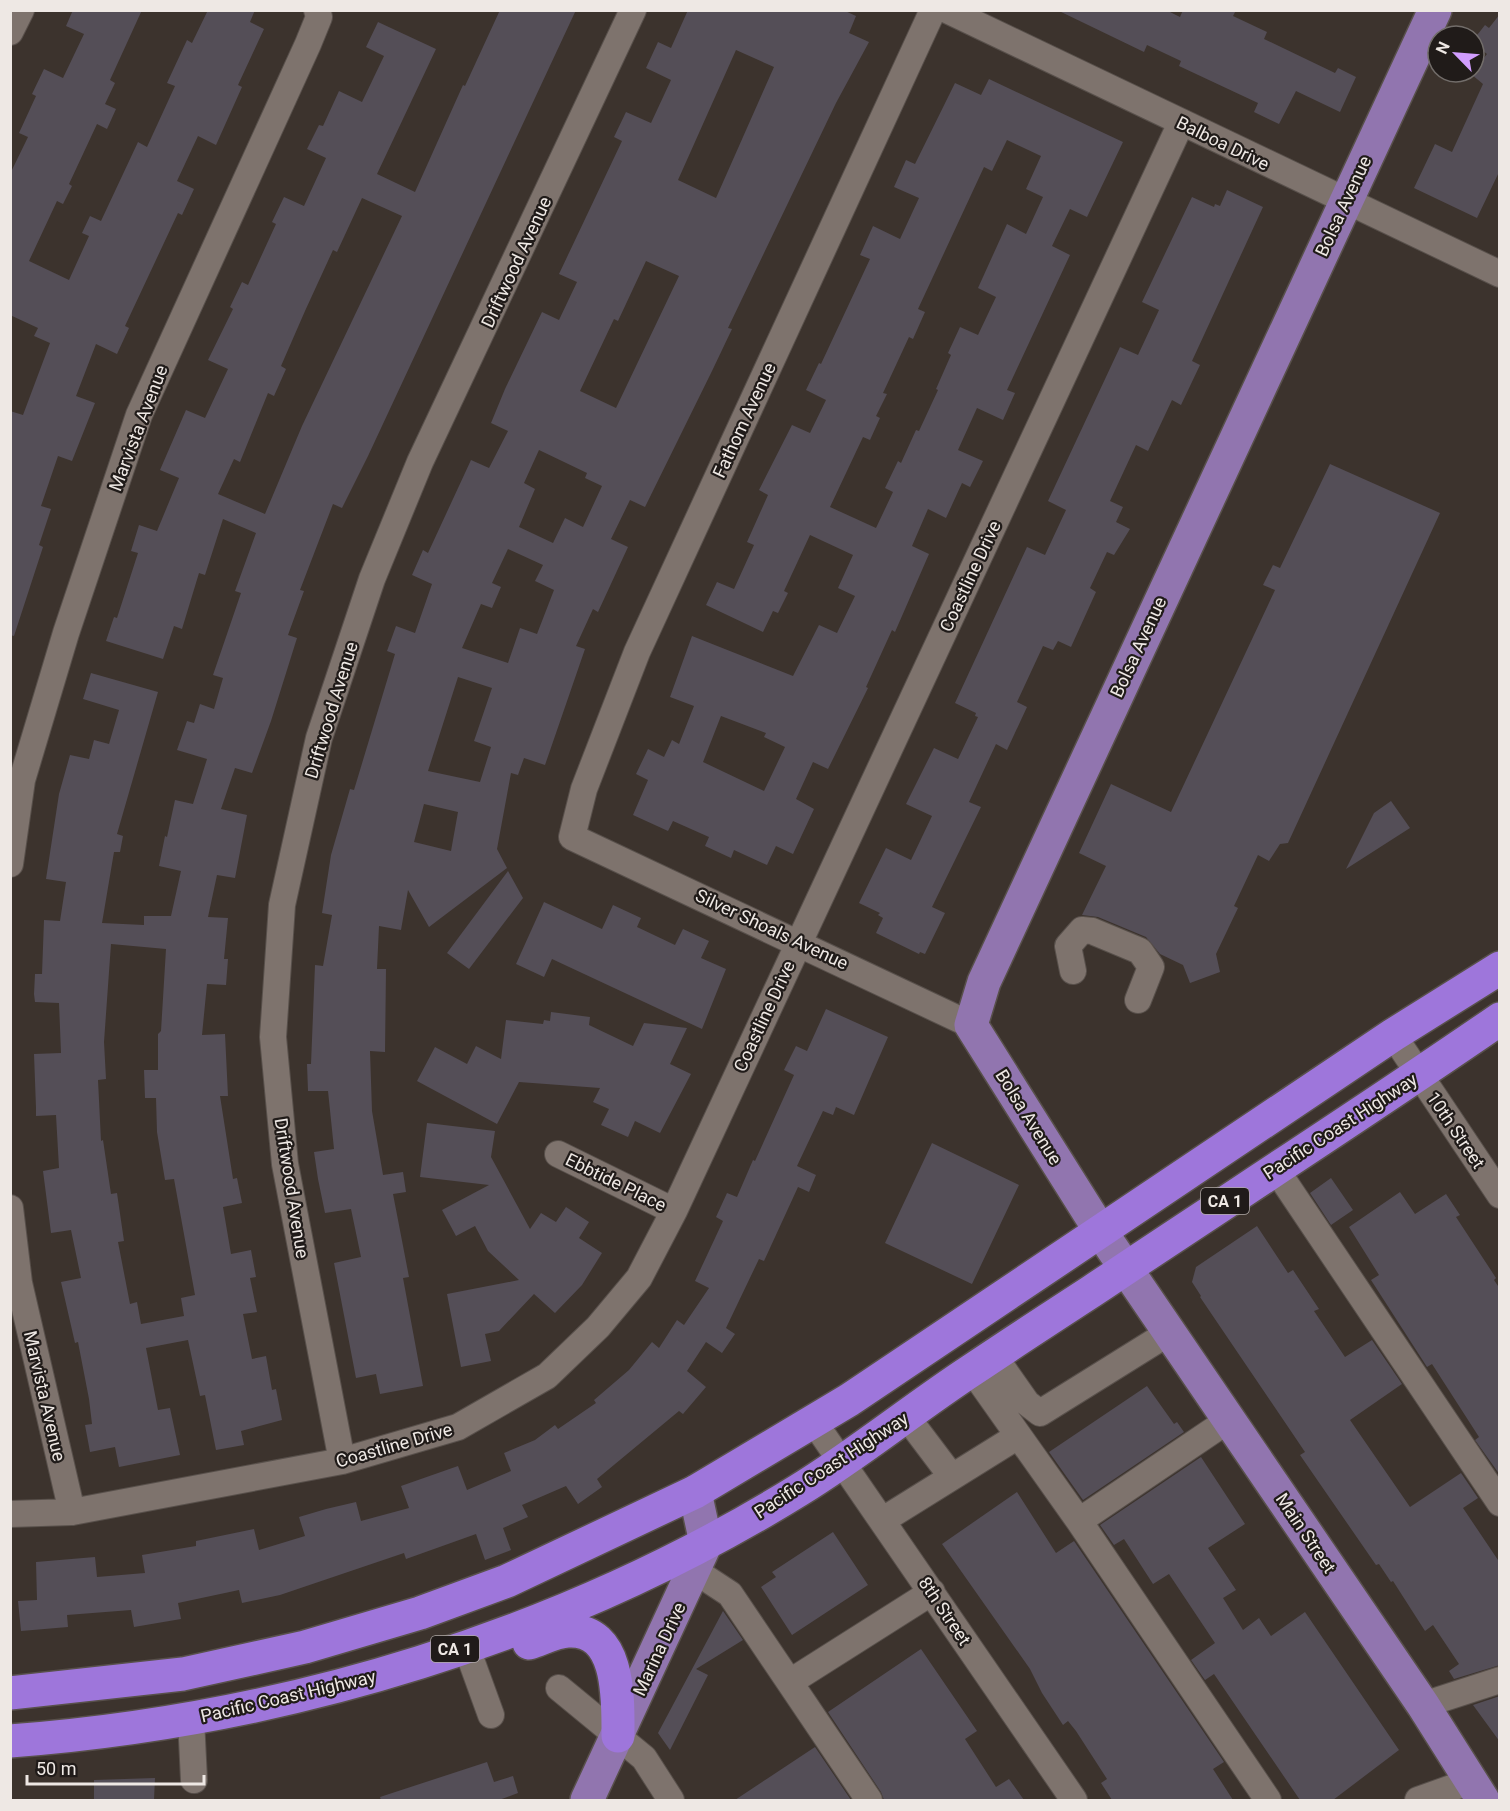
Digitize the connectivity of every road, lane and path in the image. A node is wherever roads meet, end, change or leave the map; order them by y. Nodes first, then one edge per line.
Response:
1 (21, 10) edge
2 (317, 10) edge
3 (633, 10) edge
4 (933, 10) edge
5 (947, 10) edge
6 (1435, 10) edge
7 (10, 32) edge
8 (1181, 123) junction
9 (1344, 201) junction
10 (1500, 274) edge
11 (572, 837) joint
12 (10, 864) edge
13 (799, 942) junction
14 (1500, 968) edge
15 (1072, 971) dead end
16 (1138, 1000) dead end
17 (1500, 1019) edge
18 (971, 1025) junction
19 (1393, 1035) junction
20 (1419, 1075) junction
21 (558, 1154) dead end
22 (1275, 1168) junction
23 (1500, 1196) edge
24 (10, 1208) edge
25 (674, 1211) junction
26 (1101, 1232) junction
27 (1126, 1268) junction
28 (1170, 1332) junction
29 (983, 1363) junction
30 (906, 1416) junction
31 (1230, 1419) junction
32 (814, 1422) junction
33 (1018, 1436) junction
34 (842, 1460) junction
35 (342, 1461) junction
36 (952, 1477) junction
37 (695, 1492) junction
38 (1500, 1503) edge
39 (72, 1512) junction
40 (10, 1514) edge
41 (883, 1520) junction
42 (1079, 1521) junction
43 (700, 1557) junction
44 (932, 1592) junction
45 (469, 1654) junction
46 (183, 1674) junction
47 (1500, 1680) edge
48 (790, 1682) junction
49 (559, 1688) dead end
50 (10, 1693) edge
51 (1423, 1705) junction
52 (491, 1715) dead end
53 (191, 1719) junction
54 (618, 1736) junction
55 (10, 1741) edge
56 (194, 1780) dead end
57 (1477, 1791) edge
58 (587, 1800) edge
59 (672, 1800) edge
60 (869, 1800) edge
61 (1074, 1800) edge
62 (1268, 1800) edge
63 (1418, 1800) edge

1 - 7 street
2 - 12 street, Marvista Avenue
3 - 35 street, Driftwood Avenue
4 - 11 street, Fathom Avenue
5 - 8 street, Balboa Drive
6 - 9 main road, Bolsa Avenue
8 - 9 street, Balboa Drive
8 - 13 street, Coastline Drive
9 - 10 street, Balboa Drive
9 - 18 main road, Bolsa Avenue
11 - 13 street, Silver Shoals Avenue
13 - 18 street, Silver Shoals Avenue
13 - 25 street, Coastline Drive
14 - 19 highway, CA 1
15 - 16 street
17 - 20 highway, Pacific Coast Highway / CA 1
18 - 26 main road, Bolsa Avenue
19 - 20 street, 10th Street
19 - 26 highway, CA 1
20 - 22 highway, Pacific Coast Highway / CA 1
20 - 23 street, 10th Street
21 - 25 street, Ebbtide Place
22 - 27 highway, Pacific Coast Highway / CA 1
22 - 38 street
24 - 39 street, Marvista Avenue
25 - 35 street, Coastline Drive
26 - 27 main road, Bolsa Avenue
26 - 32 highway, CA 1
27 - 28 main road, Main Street
27 - 29 highway, Pacific Coast Highway / CA 1
28 - 29 street
28 - 31 main road, Main Street
29 - 30 highway, Pacific Coast Highway / CA 1
29 - 33 street
30 - 34 highway, Pacific Coast Highway / CA 1
30 - 36 street
31 - 42 street
31 - 51 main road, Main Street
32 - 34 street, 8th Street
32 - 37 highway, CA 1
33 - 36 street
33 - 42 street
34 - 41 street, 8th Street
34 - 43 highway, Pacific Coast Highway / CA 1
35 - 39 street, Coastline Drive
36 - 41 street
37 - 43 main road
37 - 46 highway, CA 1
39 - 40 street, Coastline Drive
41 - 44 street, 8th Street
42 - 62 street
43 - 45 highway, Pacific Coast Highway / CA 1
43 - 48 street
43 - 54 main road, Marina Drive
44 - 48 street
44 - 61 street, 8th Street
45 - 52 street
45 - 53 highway, Pacific Coast Highway / CA 1
45 - 54 highway
46 - 50 highway, CA 1
46 - 53 highway
47 - 51 street
48 - 60 street
49 - 54 street
51 - 57 main road, Main Street
53 - 55 highway, Pacific Coast Highway / CA 1
53 - 56 street
54 - 58 main road, Marina Drive
54 - 59 street
57 - 63 street

